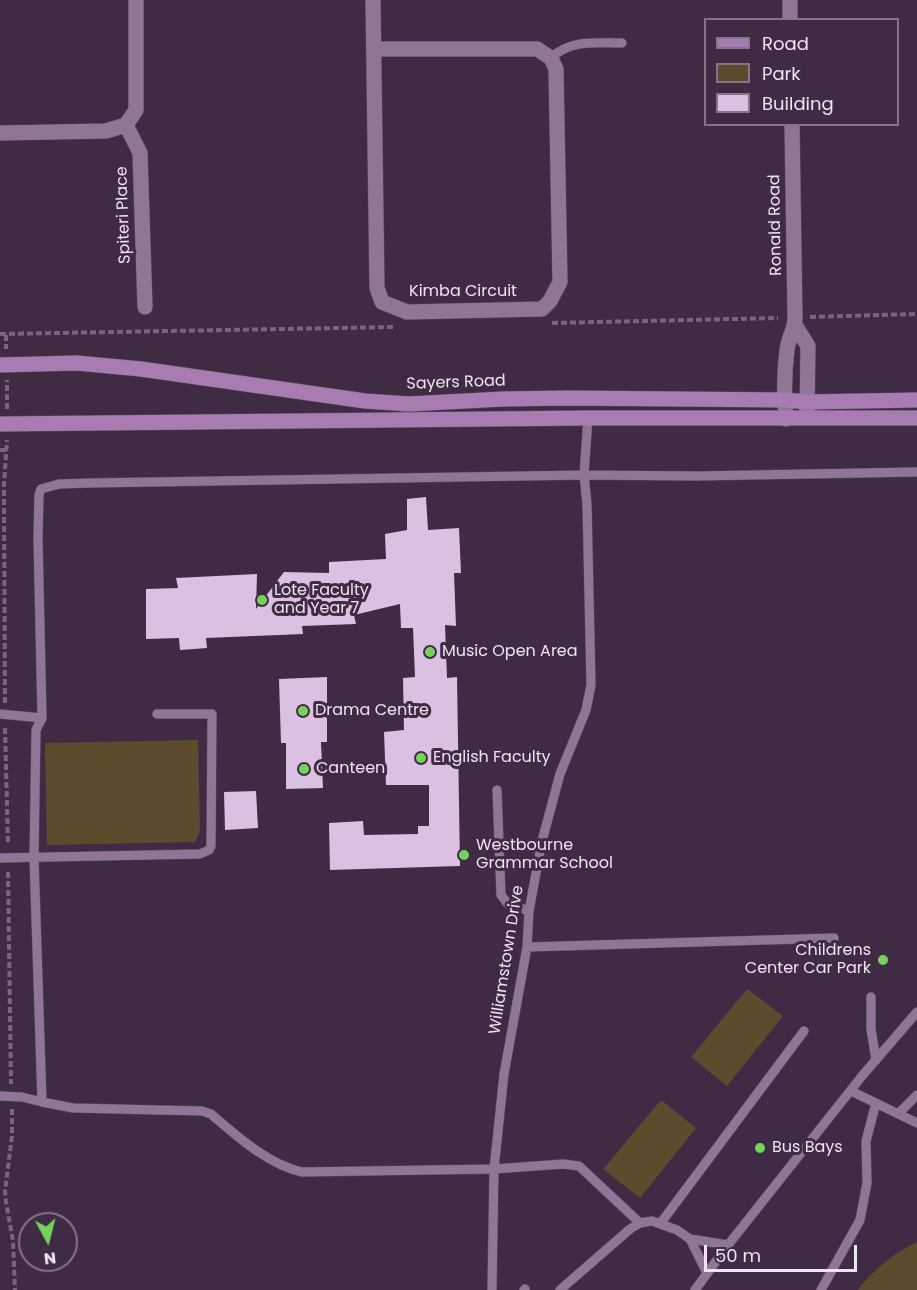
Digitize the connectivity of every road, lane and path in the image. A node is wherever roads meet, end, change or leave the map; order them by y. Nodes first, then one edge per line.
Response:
1 (136, 0) edge
2 (373, 0) edge
3 (790, 0) edge
4 (790, 18) edge
5 (622, 43) dead end
6 (374, 49) junction
7 (551, 58) junction
8 (126, 125) junction
9 (792, 126) edge
10 (0, 133) edge
11 (145, 307) dead end
12 (917, 314) edge
13 (795, 321) junction
14 (6, 335) dead end
15 (4, 365) edge
16 (785, 400) junction
17 (917, 400) edge
18 (807, 402) junction
19 (409, 404) junction
20 (588, 418) junction
21 (786, 418) junction
22 (917, 418) edge
23 (808, 419) junction
24 (3, 424) edge
25 (0, 450) edge
26 (7, 450) junction
27 (917, 472) edge
28 (584, 475) junction
29 (3, 714) edge
30 (157, 714) dead end
31 (42, 718) junction
32 (497, 790) dead end
33 (4, 858) edge
34 (34, 858) junction
35 (529, 911) junction
36 (834, 938) dead end
37 (527, 947) junction
38 (871, 997) dead end
39 (917, 1012) edge
40 (804, 1031) dead end
41 (876, 1060) junction
42 (851, 1091) junction
43 (917, 1095) edge
44 (0, 1096) edge
45 (11, 1096) junction
46 (42, 1102) junction
47 (876, 1103) junction
48 (898, 1114) junction
49 (917, 1124) edge
50 (494, 1169) junction
51 (640, 1223) junction
52 (660, 1224) junction
53 (690, 1239) junction
54 (728, 1245) junction
55 (707, 1273) junction
56 (15, 1290) edge
57 (492, 1290) edge
58 (560, 1290) edge
59 (695, 1290) edge
60 (821, 1290) edge

1 - 8 street
2 - 6 street, Kimba Circuit
3 - 4 street
5 - 7 lane
6 - 7 street
6 - 7 street, Kimba Circuit
8 - 10 street
8 - 11 street, Spiteri Place
9 - 13 street, Ronald Road
12 - 13 path
13 - 16 street, Ronald Road
13 - 18 street, Ronald Road
14 - 15 path
15 - 19 main road, Sayers Road
15 - 24 path
16 - 18 main road, Sayers Road
16 - 19 main road, Sayers Road
16 - 21 street, Ronald Road
17 - 18 main road, Sayers Road
18 - 23 street, Ronald Road
19 - 20 main road
20 - 21 main road, Sayers Road
20 - 24 main road, Sayers Road
20 - 28 lane, Williamstown Drive
21 - 23 main road, Sayers Road
22 - 23 main road, Sayers Road
24 - 26 path
25 - 26 path
26 - 29 path
27 - 28 lane
28 - 31 lane
28 - 35 lane, Williamstown Drive
29 - 31 lane
29 - 33 path
30 - 34 lane
31 - 34 lane
32 - 35 lane
33 - 34 lane
33 - 45 path
34 - 46 lane
35 - 37 lane, Williamstown Drive
36 - 37 lane
37 - 50 lane, Williamstown Drive
38 - 41 lane
39 - 41 lane
40 - 52 lane
41 - 42 lane
42 - 47 lane
42 - 54 lane
43 - 48 lane
44 - 45 lane
45 - 46 lane
45 - 56 path
46 - 50 lane
47 - 48 lane
47 - 60 lane
48 - 49 lane
50 - 51 lane
50 - 57 lane, Williamstown Drive
51 - 52 lane
51 - 58 lane
52 - 53 lane
53 - 54 lane
53 - 55 lane
54 - 55 lane
55 - 59 lane

